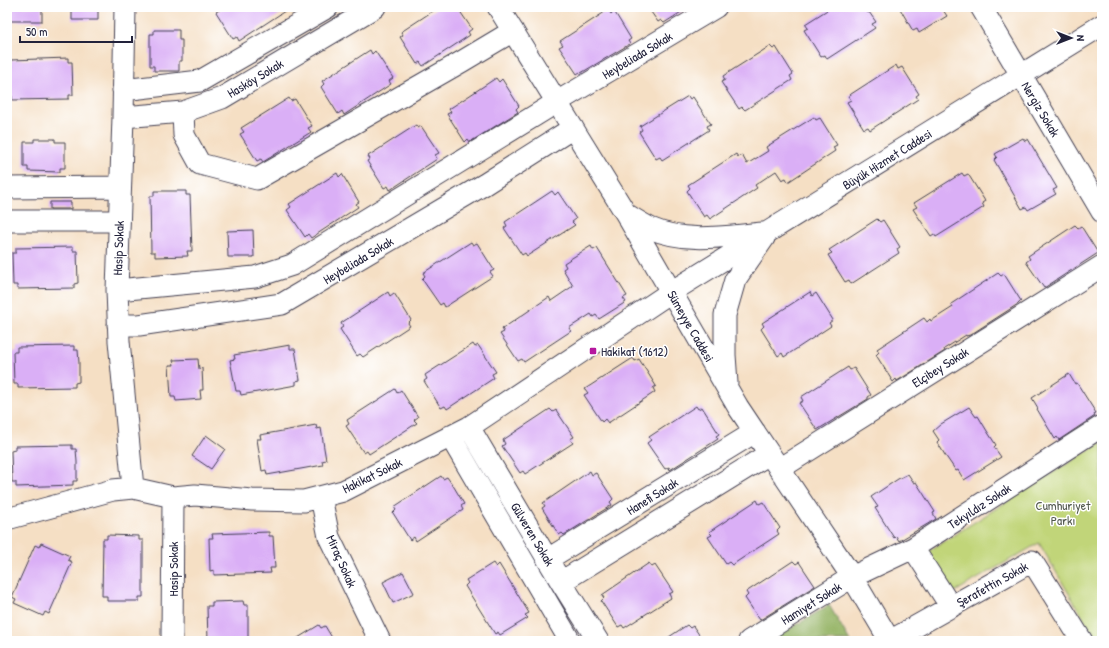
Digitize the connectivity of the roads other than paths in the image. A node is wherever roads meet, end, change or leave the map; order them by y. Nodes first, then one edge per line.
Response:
1 (125, 7) edge
2 (328, 7) edge
3 (375, 7) edge
4 (498, 7) edge
5 (716, 7) edge
6 (981, 7) edge
7 (1102, 25) edge
8 (513, 31) junction
9 (1021, 75) junction
10 (123, 90) junction
11 (557, 102) junction
12 (183, 112) junction
13 (123, 117) junction
14 (573, 128) junction
15 (120, 187) junction
16 (7, 188) edge
17 (1095, 189) edge
18 (1102, 212) edge
19 (626, 214) junction
20 (7, 221) edge
21 (119, 221) junction
22 (768, 233) junction
23 (1102, 266) edge
24 (117, 290) junction
25 (671, 292) junction
26 (118, 325) junction
27 (727, 387) junction
28 (1102, 426) edge
29 (469, 427) junction
30 (755, 432) junction
31 (450, 436) junction
32 (774, 462) junction
33 (133, 488) junction
34 (173, 497) junction
35 (321, 497) junction
36 (7, 519) edge
37 (913, 548) junction
38 (548, 559) junction
39 (852, 577) junction
40 (561, 582) junction
41 (951, 607) junction
42 (370, 631) edge
43 (172, 641) edge
44 (380, 641) edge
45 (570, 641) edge
46 (598, 641) edge
47 (749, 641) edge
48 (890, 641) edge
49 (1082, 641) edge

1 - 10 street, Hasip Sokak
2 - 10 street
3 - 12 street, Hasköy Sokak
4 - 8 street, Sümeyye Caddesi
5 - 11 street, Heybeliada Sokak
6 - 9 street, Nergiz Sokak
7 - 9 street, Büyük Hizmet Caddesi
8 - 11 street, Sümeyye Caddesi
8 - 12 street
9 - 17 street, Nergiz Sokak
9 - 22 street, Büyük Hizmet Caddesi
10 - 13 street, Hasip Sokak
11 - 14 street, Sümeyye Caddesi
11 - 24 street, Heybeliada Sokak
12 - 13 street, Hasköy Sokak
13 - 15 street, Hasip Sokak
14 - 19 street, Sümeyye Caddesi
14 - 26 street, Heybeliada Sokak
15 - 16 street
15 - 21 street, Hasip Sokak
17 - 18 street, Nergiz Sokak
19 - 22 street
19 - 25 street, Sümeyye Caddesi
20 - 21 street
21 - 24 street, Hasip Sokak
22 - 25 street, Büyük Hizmet Caddesi
22 - 27 street
23 - 32 street, Elçibey Sokak
24 - 26 street, Hasip Sokak
25 - 27 street, Sümeyye Caddesi
25 - 29 street, Hakikat Sokak
26 - 33 street, Hasip Sokak
27 - 30 street, Sümeyye Caddesi
28 - 37 street, Tekyıldız Sokak
29 - 31 street, Hakikat Sokak
29 - 38 street, Gülveren Sokak
30 - 32 street, Sümeyye Caddesi
30 - 38 street, Hanefi Sokak
31 - 35 street, Hakikat Sokak
31 - 45 street
32 - 39 street, Sümeyye Caddesi
32 - 40 street, Elçibey Sokak
33 - 34 street, Hakikat Sokak
33 - 36 street, Hakikat Sokak
34 - 35 street, Hakikat Sokak
34 - 43 street, Hasip Sokak
35 - 42 street, Miraç Sokak
37 - 39 street, Tekyıldız Sokak
37 - 41 street
38 - 40 street, Gülveren Sokak
39 - 47 street, Hamiyet Sokak
39 - 48 street, Sümeyye Caddesi
40 - 46 street, Gülveren Sokak
41 - 48 street, Şerafettin Sokak
41 - 49 street, Şerafettin Sokak
42 - 44 street, Miraç Sokak

